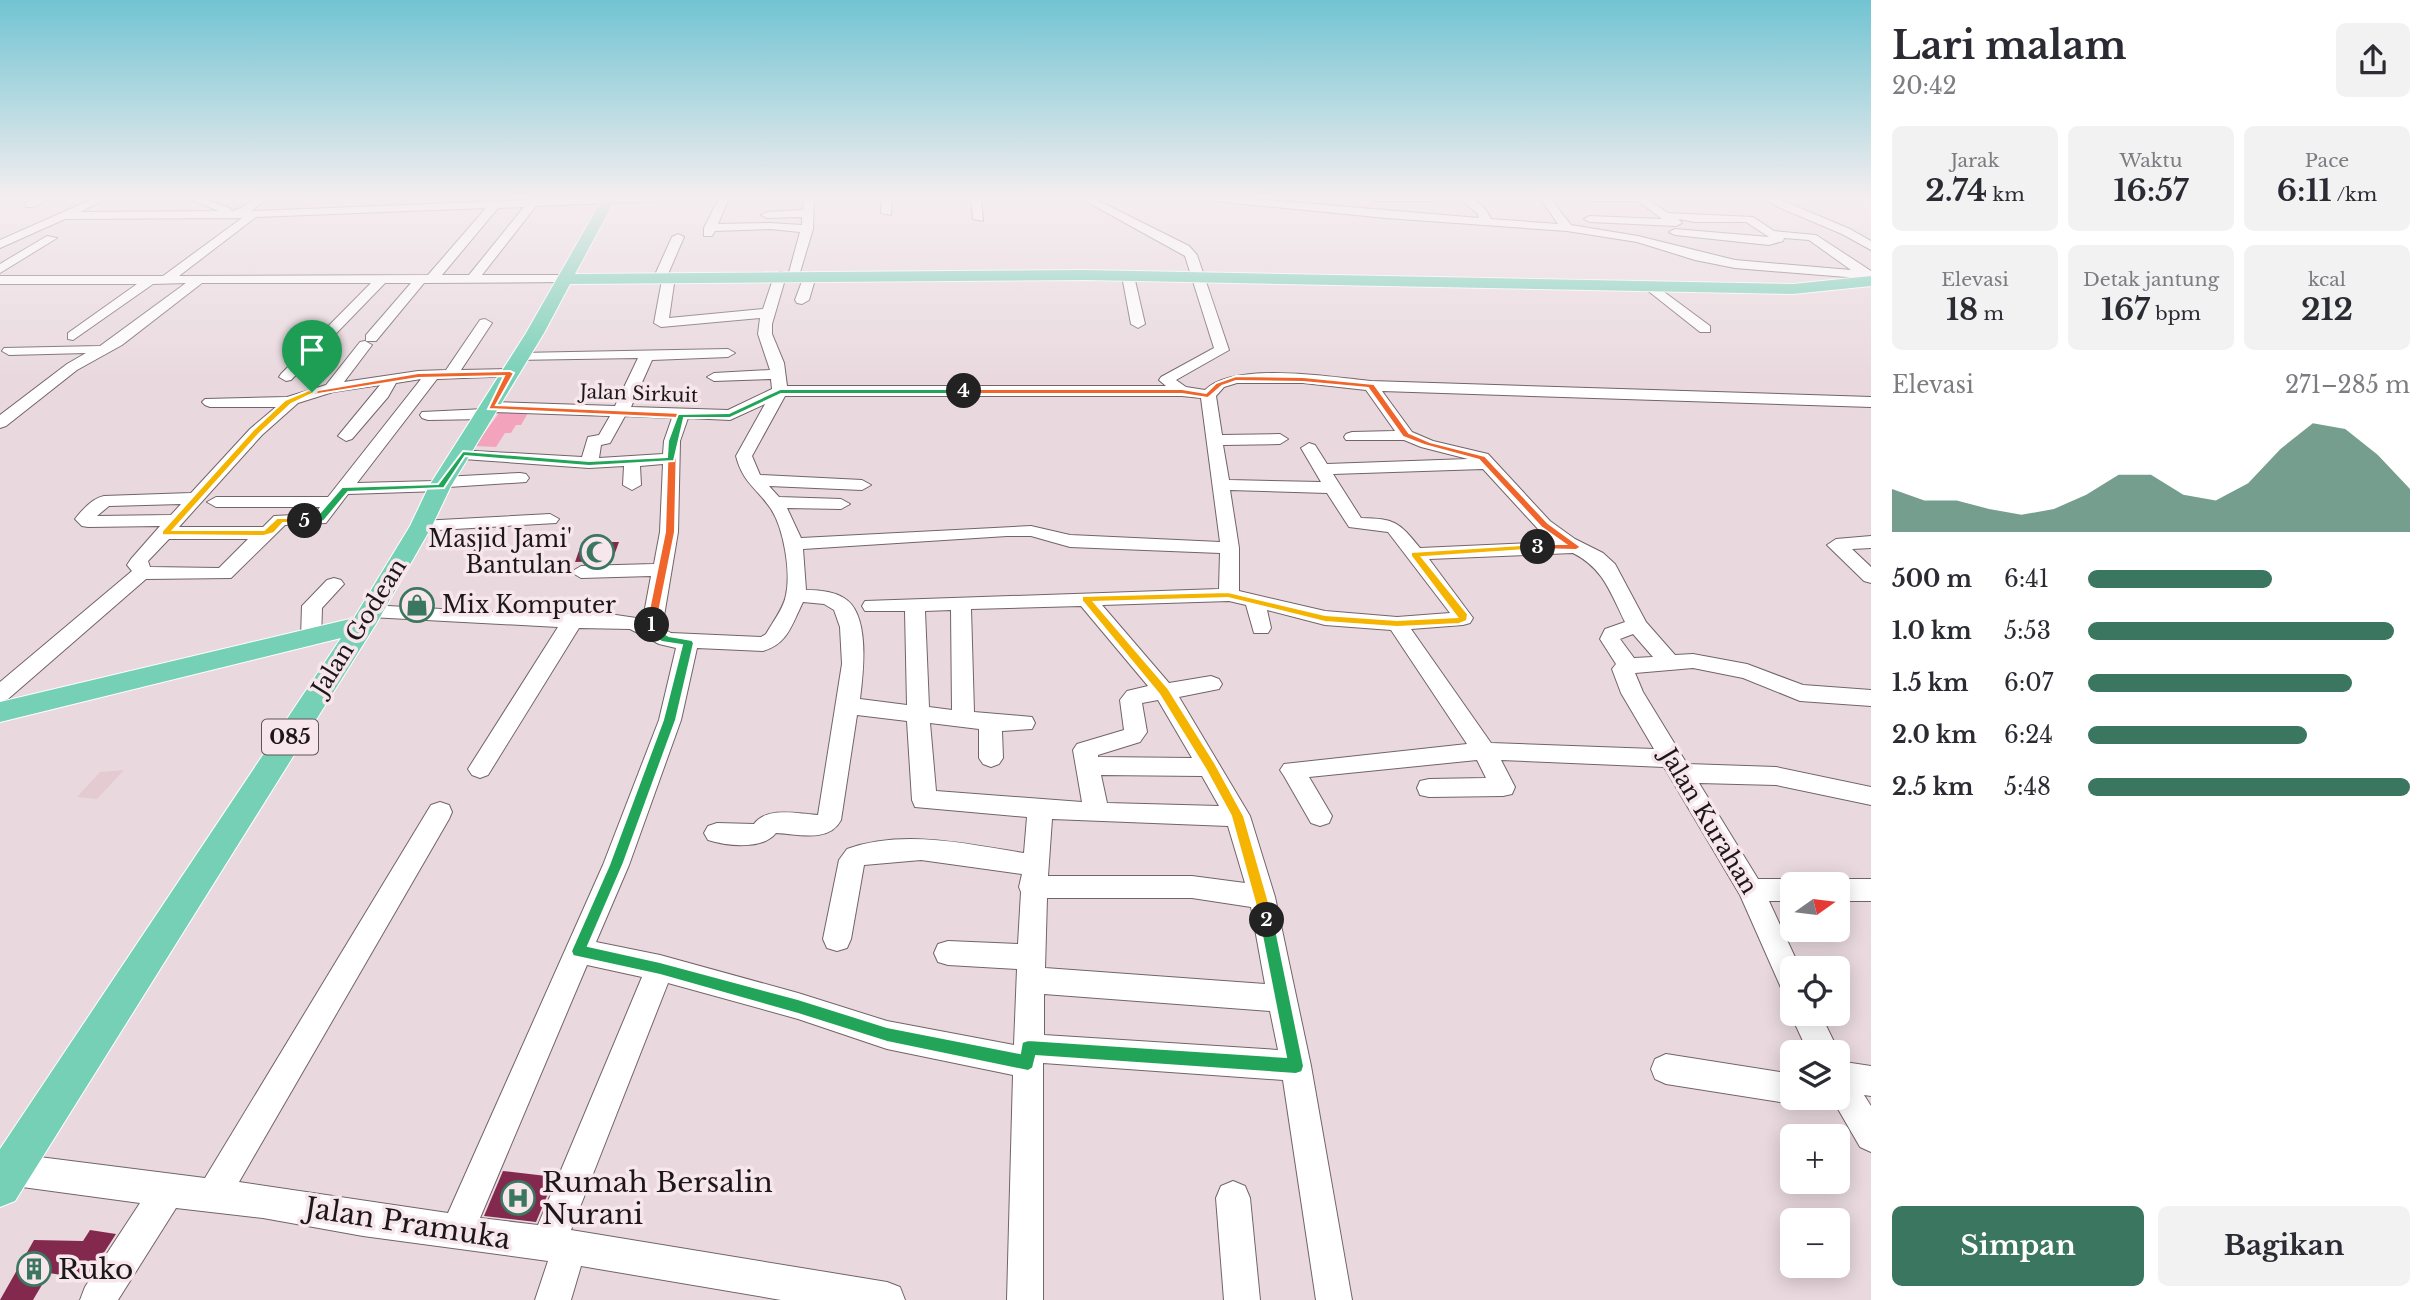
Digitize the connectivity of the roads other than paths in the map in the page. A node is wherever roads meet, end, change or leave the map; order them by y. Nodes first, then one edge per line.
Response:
1 (18, 259) edge
2 (195, 259) edge
3 (446, 259) edge
4 (489, 259) edge
5 (576, 259) edge
6 (671, 259) edge
7 (799, 259) edge
8 (1193, 259) edge
9 (1708, 259) edge
10 (1844, 259) edge
11 (0, 269) edge
12 (795, 276) junction
13 (1128, 276) junction
14 (1200, 276) junction
15 (665, 277) junction
16 (1870, 277) edge
17 (383, 278) junction
18 (427, 279) junction
19 (473, 279) junction
20 (565, 279) junction
21 (0, 280) edge
22 (150, 280) junction
23 (166, 280) junction
24 (199, 280) junction
25 (1652, 287) junction
26 (802, 300) dead end
27 (768, 313) junction
28 (730, 317) junction
29 (485, 323) dead end
30 (1138, 324) dead end
31 (1705, 329) dead end
32 (644, 335) dead end
33 (73, 336) dead end
34 (104, 349) junction
35 (9, 351) dead end
36 (728, 353) junction
37 (643, 355) junction
38 (514, 365) junction
39 (451, 373) junction
40 (432, 374) junction
41 (286, 377) dead end
42 (390, 379) junction
43 (779, 383) junction
44 (1371, 386) junction
45 (331, 388) junction
46 (1182, 391) junction
47 (1208, 395) junction
48 (209, 402) dead end
49 (288, 402) junction
50 (1871, 402) edge
51 (489, 410) junction
52 (621, 411) junction
53 (428, 415) dead end
54 (681, 415) junction
55 (0, 423) edge
56 (1406, 435) junction
57 (346, 436) dead end
58 (1352, 437) dead end
59 (1280, 439) dead end
60 (1213, 440) junction
61 (1309, 448) dead end
62 (463, 453) junction
63 (671, 459) junction
64 (632, 462) junction
65 (589, 463) junction
66 (1489, 463) junction
67 (1322, 469) junction
68 (825, 470) dead end
69 (749, 473) junction
70 (520, 478) dead end
71 (442, 484) junction
72 (632, 485) dead end
73 (862, 485) dead end
74 (1219, 485) junction
75 (1333, 488) junction
76 (340, 495) junction
77 (195, 498) junction
78 (216, 502) dead end
79 (774, 502) junction
80 (841, 504) dead end
81 (550, 519) dead end
82 (171, 526) junction
83 (421, 526) junction
84 (264, 533) junction
85 (1871, 542) edge
86 (794, 544) junction
87 (1576, 547) junction
88 (1230, 548) junction
89 (1415, 554) junction
90 (663, 570) junction
91 (582, 572) dead end
92 (141, 573) junction
93 (1871, 577) edge
94 (334, 584) dead end
95 (1228, 595) junction
96 (796, 596) junction
97 (1086, 599) junction
98 (1255, 602) junction
99 (961, 603) junction
100 (915, 605) junction
101 (872, 606) dead end
102 (367, 617) junction
103 (572, 622) junction
104 (1397, 624) junction
105 (1637, 625) junction
106 (1261, 628) dead end
107 (651, 631) junction
108 (311, 638) junction
109 (688, 643) junction
110 (1668, 661) junction
111 (1628, 666) junction
112 (1211, 684) dead end
113 (1164, 691) junction
114 (0, 694) edge
115 (1871, 698) edge
116 (849, 706) junction
117 (0, 712) edge
118 (918, 715) junction
119 (963, 718) junction
120 (990, 722) junction
121 (1024, 723) dead end
122 (1484, 751) junction
123 (991, 758) dead end
124 (1087, 766) junction
125 (1675, 766) junction
126 (1210, 767) junction
127 (480, 769) dead end
128 (1429, 788) dead end
129 (1871, 796) edge
130 (1040, 809) junction
131 (440, 812) dead end
132 (1096, 813) junction
133 (1238, 816) junction
134 (1320, 816) dead end
135 (717, 833) dead end
136 (1033, 877) junction
137 (1751, 890) junction
138 (1780, 890) edge
139 (1850, 890) edge
140 (1871, 890) edge
141 (1262, 897) junction
142 (837, 939) dead end
143 (579, 951) junction
144 (948, 953) dead end
145 (1781, 956) edge
146 (660, 968) junction
147 (1030, 969) junction
148 (1282, 999) junction
149 (1028, 1055) junction
150 (1296, 1066) junction
151 (1667, 1069) dead end
152 (1780, 1087) edge
153 (1850, 1094) edge
154 (1871, 1136) edge
155 (4, 1174) edge
156 (167, 1191) junction
157 (213, 1195) junction
158 (1233, 1198) dead end
159 (457, 1232) junction
160 (559, 1246) junction
161 (98, 1300) edge
162 (553, 1300) edge
163 (887, 1300) edge
164 (1025, 1300) edge
165 (1242, 1300) edge
166 (1334, 1300) edge

1 - 11 street
2 - 23 street
3 - 18 street
4 - 19 street
5 - 20 main road, Jalan Godean / 085
6 - 15 street
7 - 12 street
8 - 14 street
9 - 16 street
10 - 16 street
12 - 13 main road
12 - 15 main road
12 - 26 street
12 - 27 street
13 - 14 main road
13 - 30 street
14 - 25 main road
14 - 46 street
15 - 20 main road
15 - 28 street
16 - 25 main road
17 - 18 street
17 - 24 street
17 - 41 street
18 - 19 street
18 - 45 street
19 - 20 street
20 - 38 main road, Jalan Godean / 085
21 - 22 street
22 - 23 street
22 - 33 street
23 - 24 street
24 - 34 street
25 - 31 street
27 - 28 street
27 - 43 street
28 - 36 street
29 - 39 street
32 - 37 street
34 - 35 street
34 - 55 street
36 - 37 street
36 - 43 street
37 - 38 street
37 - 52 street
38 - 39 street
38 - 51 main road, Jalan Godean / 085
39 - 40 street
40 - 42 street
40 - 76 street
42 - 45 street
42 - 57 street
43 - 46 street
43 - 54 street, Jalan Sirkuit
43 - 69 street
44 - 47 street
44 - 50 street
44 - 56 street
45 - 49 street
46 - 47 street
47 - 60 street
48 - 49 street
49 - 77 street
51 - 52 street, Jalan Sirkuit
51 - 53 street, Jalan Sirkuit
51 - 62 main road, Jalan Godean / 085
52 - 54 street, Jalan Sirkuit
52 - 65 street
54 - 63 street
56 - 58 street
56 - 66 street
59 - 60 street
60 - 74 street
61 - 67 street
62 - 65 street
62 - 71 main road, Jalan Godean / 085
63 - 64 street
63 - 90 street
64 - 65 street
64 - 72 street
66 - 67 street
66 - 87 street
67 - 75 street
68 - 69 street
69 - 73 street
69 - 79 street
70 - 71 street
71 - 76 street
71 - 83 main road, Jalan Godean / 085
74 - 75 street
74 - 88 street
75 - 89 street
76 - 78 street
76 - 84 street
77 - 82 street
77 - 82 street
79 - 80 street
79 - 86 street
81 - 83 street
82 - 84 street
82 - 92 street
83 - 102 main road, Jalan Godean / 085
84 - 92 street
85 - 93 street
86 - 88 street
86 - 96 street
87 - 89 street
87 - 105 street
88 - 95 street
89 - 104 street
90 - 91 street
90 - 107 street
92 - 114 street
94 - 108 street
95 - 97 street
95 - 98 street
96 - 109 street
96 - 116 street
97 - 99 street
97 - 113 street
98 - 104 street
98 - 106 street
99 - 100 street
99 - 119 street
100 - 101 street
100 - 118 street
102 - 103 street
102 - 108 main road
102 - 155 main road, Jalan Godean / 085
103 - 107 street
103 - 127 street
104 - 122 street
105 - 110 street
105 - 111 street, Jalan Kurahan
107 - 109 street
108 - 117 main road
109 - 143 street
110 - 111 street
110 - 115 street
111 - 125 street, Jalan Kurahan
112 - 113 street
113 - 124 street
113 - 126 street
116 - 118 street
116 - 135 street
118 - 119 street
118 - 130 street
119 - 120 street
120 - 121 street
120 - 123 street
122 - 125 street
122 - 128 street
122 - 134 street
124 - 126 street
124 - 132 street
125 - 129 street
125 - 137 street, Jalan Kurahan
126 - 133 street
130 - 132 street
130 - 136 street
131 - 157 street
132 - 133 street
133 - 141 street
136 - 141 street
136 - 142 street
136 - 147 street
137 - 138 street
137 - 145 street, Jalan Kurahan
139 - 140 street
141 - 148 street
143 - 146 street
143 - 159 street
144 - 147 street
146 - 149 street
146 - 160 street
147 - 148 street
147 - 149 street
148 - 150 street
149 - 150 street
149 - 164 street
150 - 166 street
151 - 152 street
153 - 154 street
155 - 156 street, Jalan Pramuka
156 - 157 street, Jalan Pramuka
156 - 161 street
157 - 159 street, Jalan Pramuka
158 - 165 street
159 - 160 street, Jalan Pramuka
160 - 162 street
160 - 163 street, Jalan Pramuka

